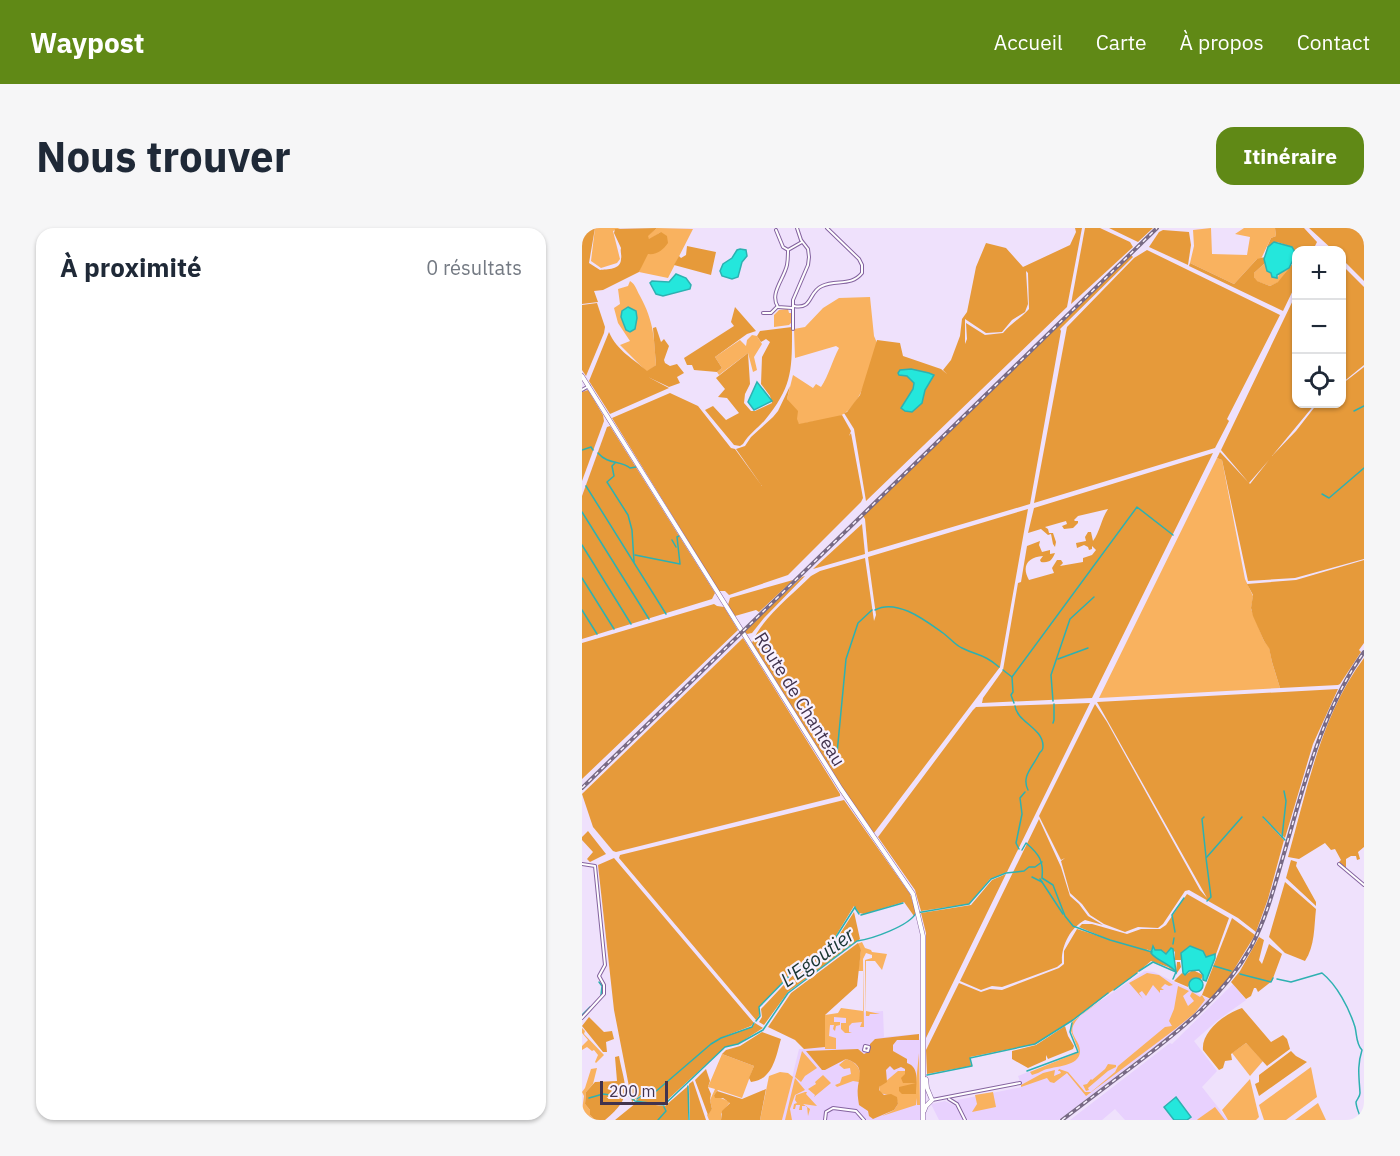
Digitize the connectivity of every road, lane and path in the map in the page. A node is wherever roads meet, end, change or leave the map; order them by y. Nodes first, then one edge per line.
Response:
1 (797, 228) edge
2 (827, 228) edge
3 (776, 230) dead end
4 (802, 242) junction
5 (788, 250) junction
6 (777, 307) junction
7 (793, 307) junction
8 (763, 313) dead end
9 (793, 329) dead end
10 (582, 376) edge
11 (589, 386) junction
12 (582, 390) edge
13 (582, 864) edge
14 (1339, 864) dead end
15 (1364, 885) edge
16 (582, 1018) edge
17 (1020, 1083) dead end
18 (929, 1098) junction
19 (945, 1099) junction
20 (923, 1118) edge
21 (825, 1120) edge
22 (866, 1120) edge
23 (966, 1120) edge

1 - 4 street
2 - 7 street
3 - 5 street
4 - 5 street
4 - 7 street
5 - 6 street
6 - 7 street
6 - 8 street
7 - 9 street
10 - 11 main road, Route de Chanteau
11 - 12 street
11 - 18 main road, Route de Chanteau
13 - 16 street
14 - 15 street
17 - 19 street
18 - 19 street
18 - 20 main road, Route de Chanteau
18 - 20 main road, Route de Chanteau
19 - 23 street
21 - 22 street

